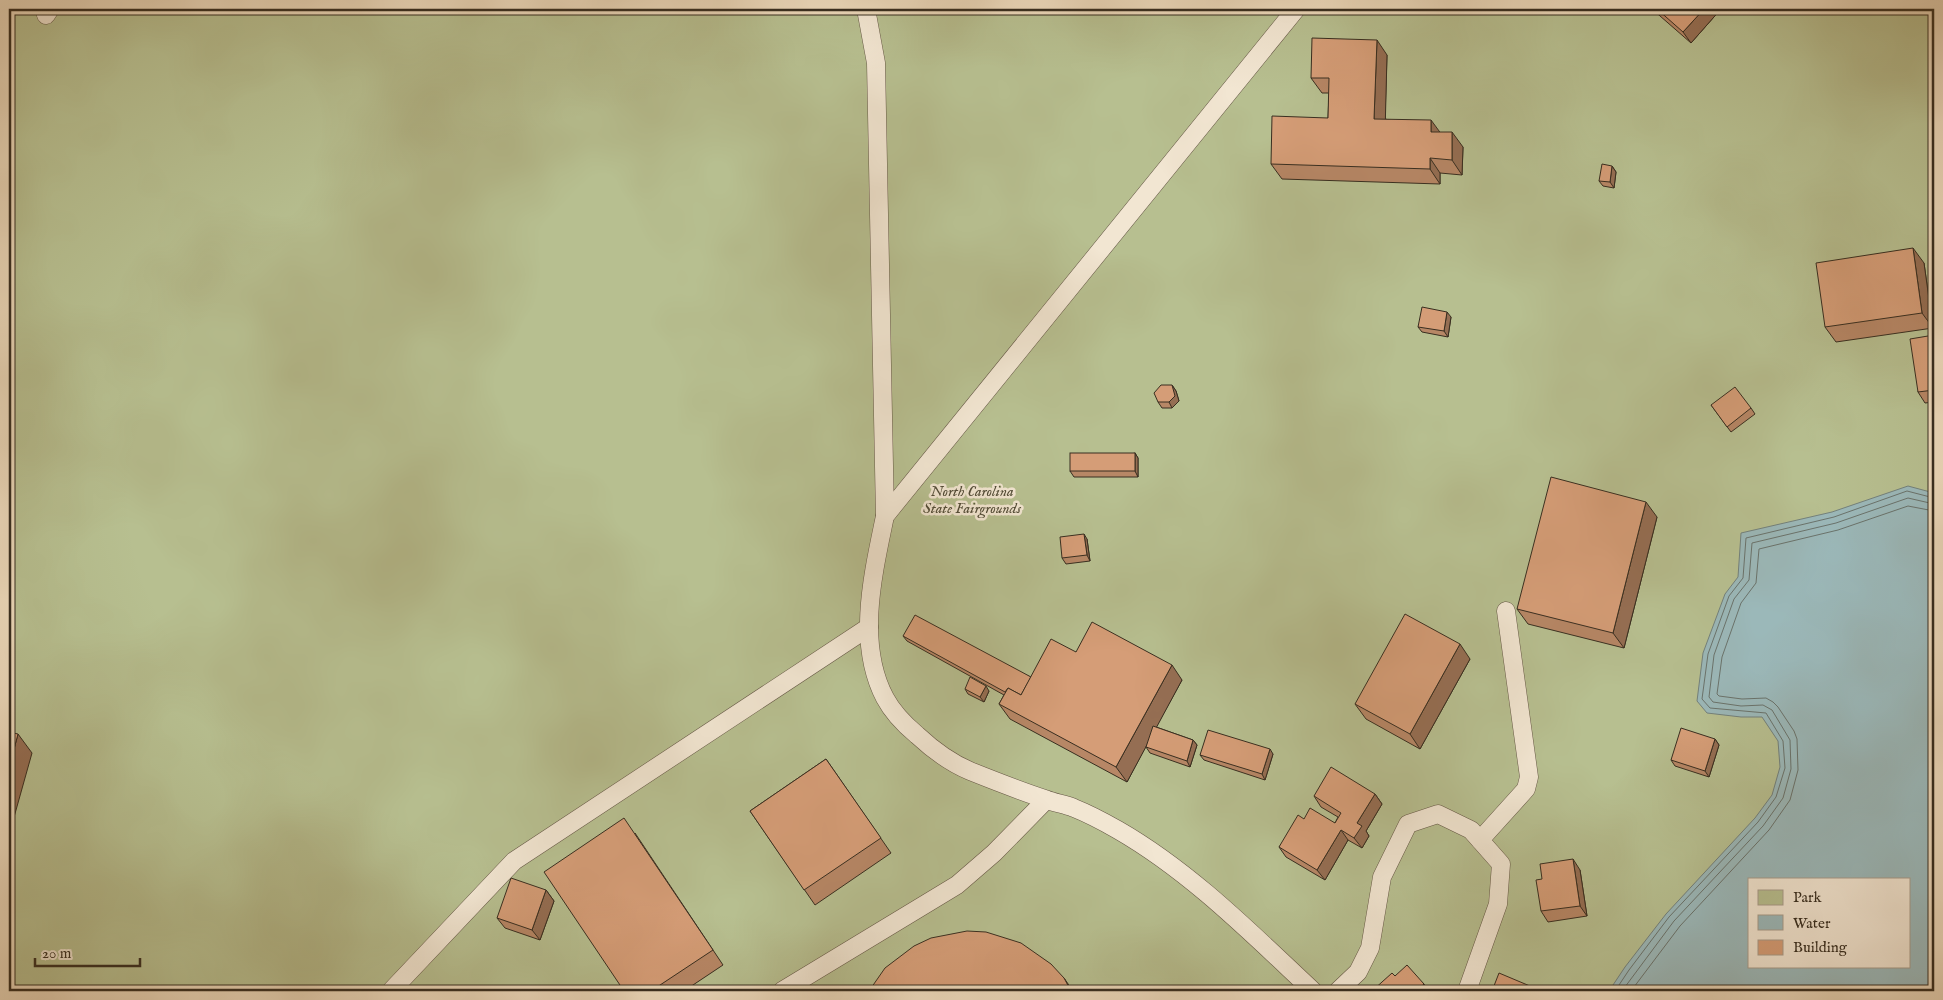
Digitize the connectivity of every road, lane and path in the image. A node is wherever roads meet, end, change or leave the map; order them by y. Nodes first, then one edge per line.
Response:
1 (866, 9) edge
2 (1296, 9) edge
3 (885, 516) junction
4 (1506, 611) dead end
5 (869, 627) junction
6 (1046, 800) junction
7 (1480, 840) junction
8 (391, 991) edge
9 (782, 991) edge
10 (1313, 991) edge
11 (1338, 991) edge
12 (1467, 991) edge

1 - 3 lane
2 - 3 lane
3 - 5 lane
4 - 7 lane
5 - 6 lane
5 - 8 lane
6 - 9 lane
6 - 10 lane
7 - 11 lane
7 - 12 lane

